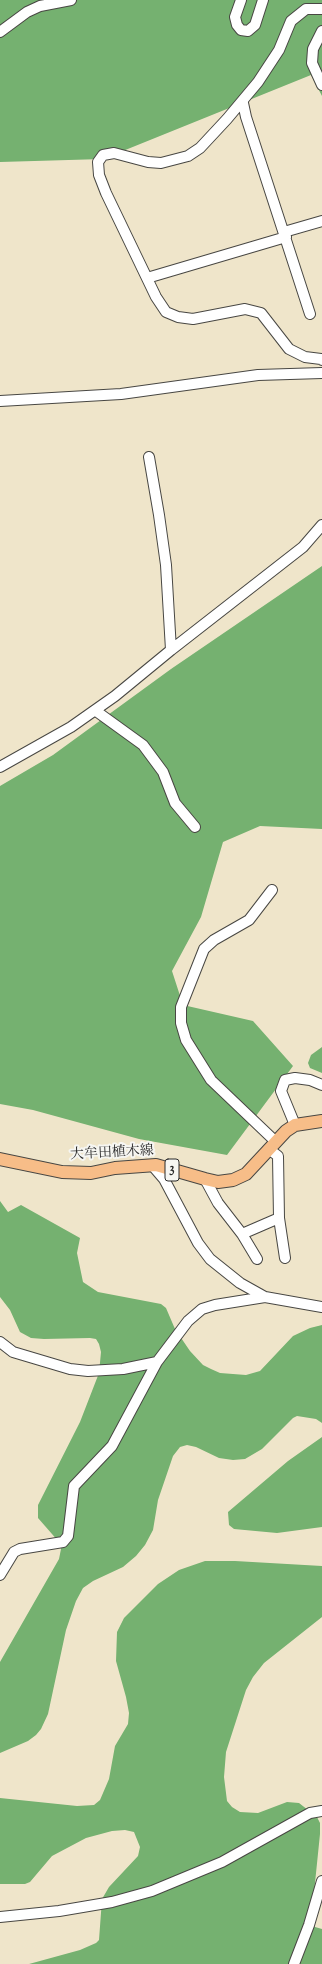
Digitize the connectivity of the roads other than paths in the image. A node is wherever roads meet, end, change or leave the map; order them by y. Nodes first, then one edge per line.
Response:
1 (70, 0) edge
2 (241, 0) edge
3 (263, 0) edge
4 (322, 9) edge
5 (322, 31) edge
6 (0, 32) edge
7 (322, 85) edge
8 (243, 103) junction
9 (322, 221) edge
10 (285, 235) junction
11 (147, 278) junction
12 (310, 314) dead end
13 (322, 360) edge
14 (322, 373) edge
15 (0, 400) edge
16 (149, 457) dead end
17 (322, 525) edge
18 (171, 650) junction
19 (96, 711) junction
20 (0, 767) edge
21 (195, 827) dead end
22 (272, 890) dead end
23 (322, 1086) edge
24 (322, 1121) edge
25 (294, 1125) junction
26 (273, 1146) junction
27 (0, 1159) edge
28 (152, 1165) junction
29 (205, 1179) junction
30 (279, 1218) junction
31 (242, 1234) junction
32 (285, 1258) dead end
33 (257, 1259) dead end
34 (265, 1297) junction
35 (322, 1307) edge
36 (0, 1342) edge
37 (157, 1362) junction
38 (0, 1575) edge
39 (322, 1810) edge
40 (322, 1881) edge
41 (0, 1917) edge
42 (294, 1964) edge

1 - 6 street
2 - 3 street
4 - 8 street
5 - 7 street
8 - 10 street
8 - 11 street
9 - 10 street
10 - 11 street
10 - 12 street
11 - 13 street
14 - 15 street
16 - 18 street
17 - 18 street
18 - 19 street
19 - 20 street
19 - 21 street
22 - 26 street
23 - 25 street
24 - 25 main road
25 - 26 main road, 大牟田植木線 / 3
26 - 29 main road, 大牟田植木線 / 3
26 - 30 street
27 - 28 main road, 大牟田植木線 / 3
28 - 29 main road, 大牟田植木線 / 3
28 - 34 street
29 - 31 street
30 - 31 street
30 - 32 street
31 - 33 street
34 - 35 street
34 - 37 street
36 - 37 street
37 - 38 street
39 - 41 street
40 - 42 street

